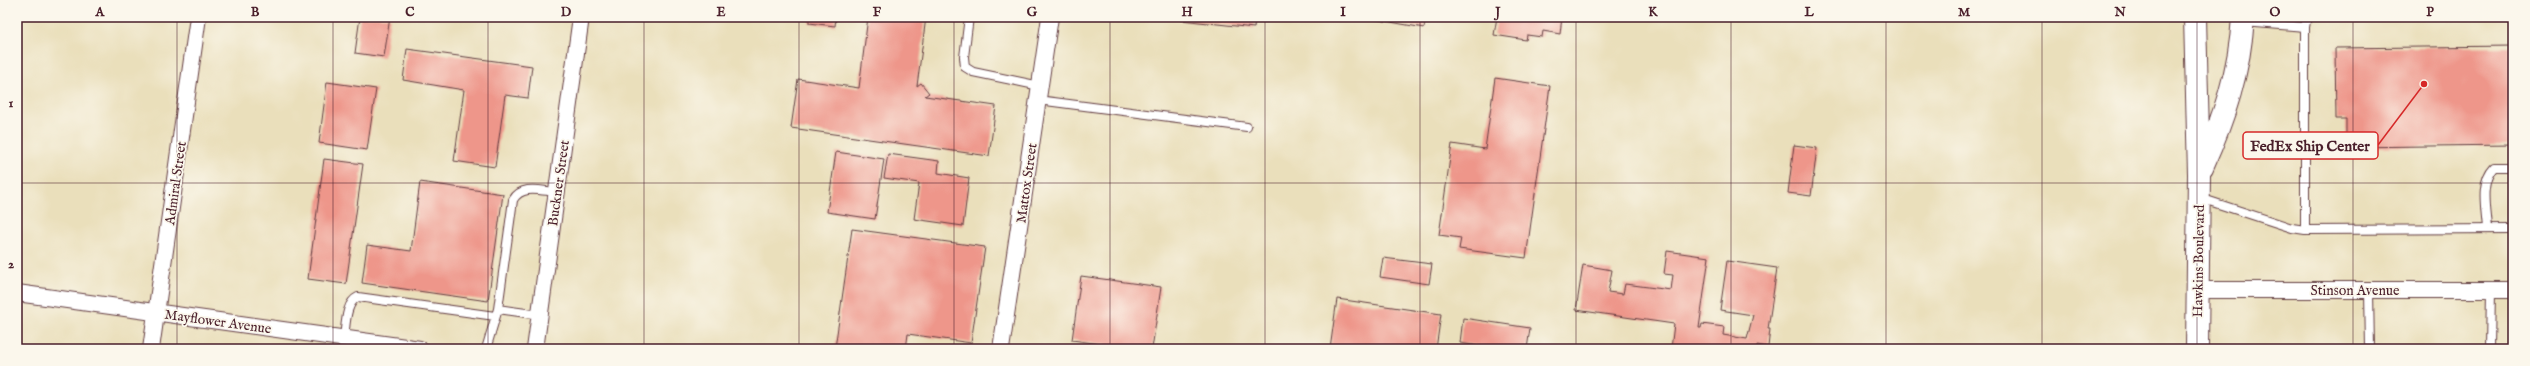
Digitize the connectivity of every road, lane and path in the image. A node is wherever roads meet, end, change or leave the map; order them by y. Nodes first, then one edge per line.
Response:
1 (198, 17) edge
2 (581, 17) edge
3 (969, 17) edge
4 (1050, 17) edge
5 (2195, 17) edge
6 (2307, 17) edge
7 (2242, 20) edge
8 (2305, 27) junction
9 (1039, 93) junction
10 (1248, 127) dead end
11 (2513, 167) edge
12 (2199, 174) junction
13 (557, 192) junction
14 (2199, 197) junction
15 (2513, 229) edge
16 (2305, 230) junction
17 (2487, 230) junction
18 (2198, 290) junction
19 (2369, 290) junction
20 (2491, 290) junction
21 (2513, 290) edge
22 (17, 293) edge
23 (157, 312) junction
24 (496, 313) junction
25 (540, 315) junction
26 (344, 338) junction
27 (152, 349) edge
28 (420, 349) edge
29 (486, 349) edge
30 (535, 349) edge
31 (1002, 349) edge
32 (2198, 349) edge
33 (2370, 349) edge
34 (2490, 349) edge

1 - 23 street, Admiral Street
2 - 13 street, Buckner Street
3 - 9 lane
4 - 9 street, Mattox Street
5 - 12 street, Hawkins Boulevard
6 - 8 lane
7 - 8 lane
7 - 12 street, Hawkins Boulevard
8 - 16 lane
9 - 10 lane
9 - 31 street, Mattox Street
11 - 17 lane
12 - 14 street, Hawkins Boulevard
13 - 24 lane
13 - 25 street, Buckner Street
14 - 16 lane
14 - 18 street, Hawkins Boulevard
15 - 17 lane
16 - 17 lane
18 - 19 street, Stinson Avenue
18 - 32 street, Hawkins Boulevard
19 - 20 street, Stinson Avenue
19 - 33 lane
20 - 21 street, Stinson Avenue
20 - 34 lane
22 - 23 street, Mayflower Avenue
23 - 26 street, Mayflower Avenue
23 - 27 street, Admiral Street
24 - 25 lane
24 - 26 lane
24 - 29 lane
25 - 30 street, Buckner Street
26 - 28 street, Mayflower Avenue

